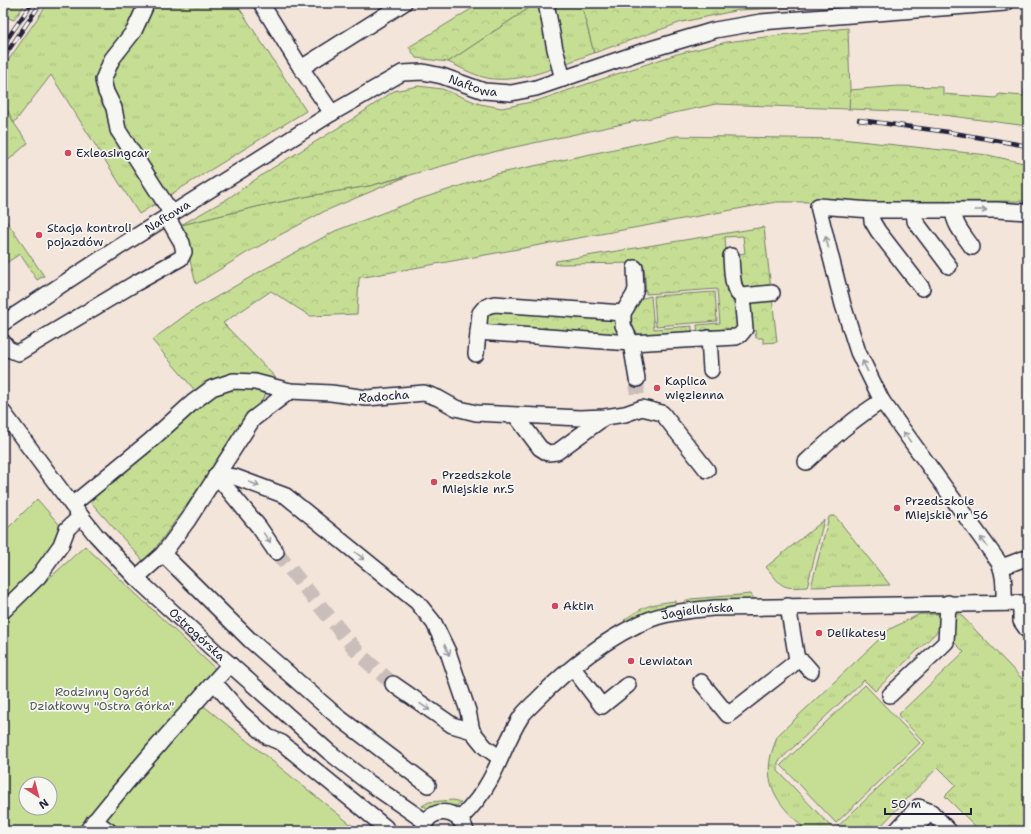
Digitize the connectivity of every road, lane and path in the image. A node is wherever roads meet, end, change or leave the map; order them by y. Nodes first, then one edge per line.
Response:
1 (261, 3) edge
2 (404, 3) edge
3 (546, 3) edge
4 (1004, 3) edge
5 (145, 7) dead end
6 (301, 68) junction
7 (563, 79) junction
8 (332, 113) junction
9 (870, 210) junction
10 (914, 210) junction
11 (953, 210) junction
12 (1028, 212) edge
13 (170, 215) junction
14 (972, 247) dead end
15 (731, 256) dead end
16 (949, 266) dead end
17 (635, 268) dead end
18 (922, 288) dead end
19 (772, 293) dead end
20 (742, 296) junction
21 (623, 313) junction
22 (3, 323) edge
23 (478, 332) junction
24 (709, 338) junction
25 (3, 342) edge
26 (631, 343) junction
27 (476, 354) dead end
28 (711, 370) dead end
29 (637, 379) tunnel mouth
30 (290, 391) junction
31 (882, 401) junction
32 (3, 412) edge
33 (516, 416) junction
34 (605, 417) junction
35 (806, 462) dead end
36 (707, 470) dead end
37 (216, 475) junction
38 (77, 511) junction
39 (276, 552) tunnel mouth
40 (162, 554) junction
41 (1028, 560) edge
42 (1002, 567) junction
43 (136, 578) junction
44 (948, 603) junction
45 (1004, 603) junction
46 (1024, 603) edge
47 (788, 606) junction
48 (3, 611) edge
49 (1028, 631) edge
50 (797, 660) junction
51 (230, 664) junction
52 (573, 668) junction
53 (811, 672) dead end
54 (701, 682) dead end
55 (393, 684) tunnel mouth
56 (628, 685) dead end
57 (220, 689) dead end
58 (890, 695) dead end
59 (472, 731) junction
60 (500, 758) junction
61 (428, 785) dead end
62 (931, 812) junction
63 (463, 825) edge
64 (90, 826) edge
65 (424, 826) edge
66 (109, 831) edge
67 (388, 831) edge
68 (896, 831) edge
69 (911, 831) edge
70 (949, 831) edge

1 - 6 street
2 - 6 street
3 - 7 street
4 - 7 street, Naftowa
5 - 13 street
6 - 8 street
7 - 8 street, Naftowa
8 - 13 street, Naftowa
9 - 10 street
9 - 18 street
31 -> 9 street
10 - 11 street
10 - 16 street
11 -> 12 street
11 - 14 street
13 - 22 street, Naftowa
13 - 25 street
15 - 20 street
17 - 21 street
19 - 20 street
20 - 24 street
21 - 23 street
21 - 26 street
23 - 26 street
23 - 27 street
24 - 26 street
24 - 28 street
26 - 29 street
30 - 33 street, Radocha
30 - 37 street
30 - 38 street, Radocha
31 - 35 street
42 -> 31 street
32 - 38 street, Ostrogórska
33 - 34 street, Radocha
33 - 34 street
34 - 36 street, Radocha
37 -> 39 street
37 - 40 street
37 -> 59 street
38 - 43 street, Ostrogórska
38 - 48 street, Radocha
40 - 43 street
40 - 61 street
41 - 42 street
42 - 45 street
43 - 51 street, Ostrogórska
44 - 45 street, Jagiellońska
44 - 47 street, Jagiellońska
44 - 58 street
45 - 46 street, Jagiellońska
46 - 49 street
47 - 50 street
47 - 52 street, Jagiellońska
50 - 53 street
50 - 54 street
51 - 64 street
51 - 65 street, Ostrogórska
52 - 56 street
52 - 60 street, Jagiellońska
55 -> 59 street
57 - 67 street
59 - 60 street
60 - 63 street, Jagiellońska
62 - 68 street
62 - 69 street
62 - 70 street
63 - 65 street
64 - 66 street

